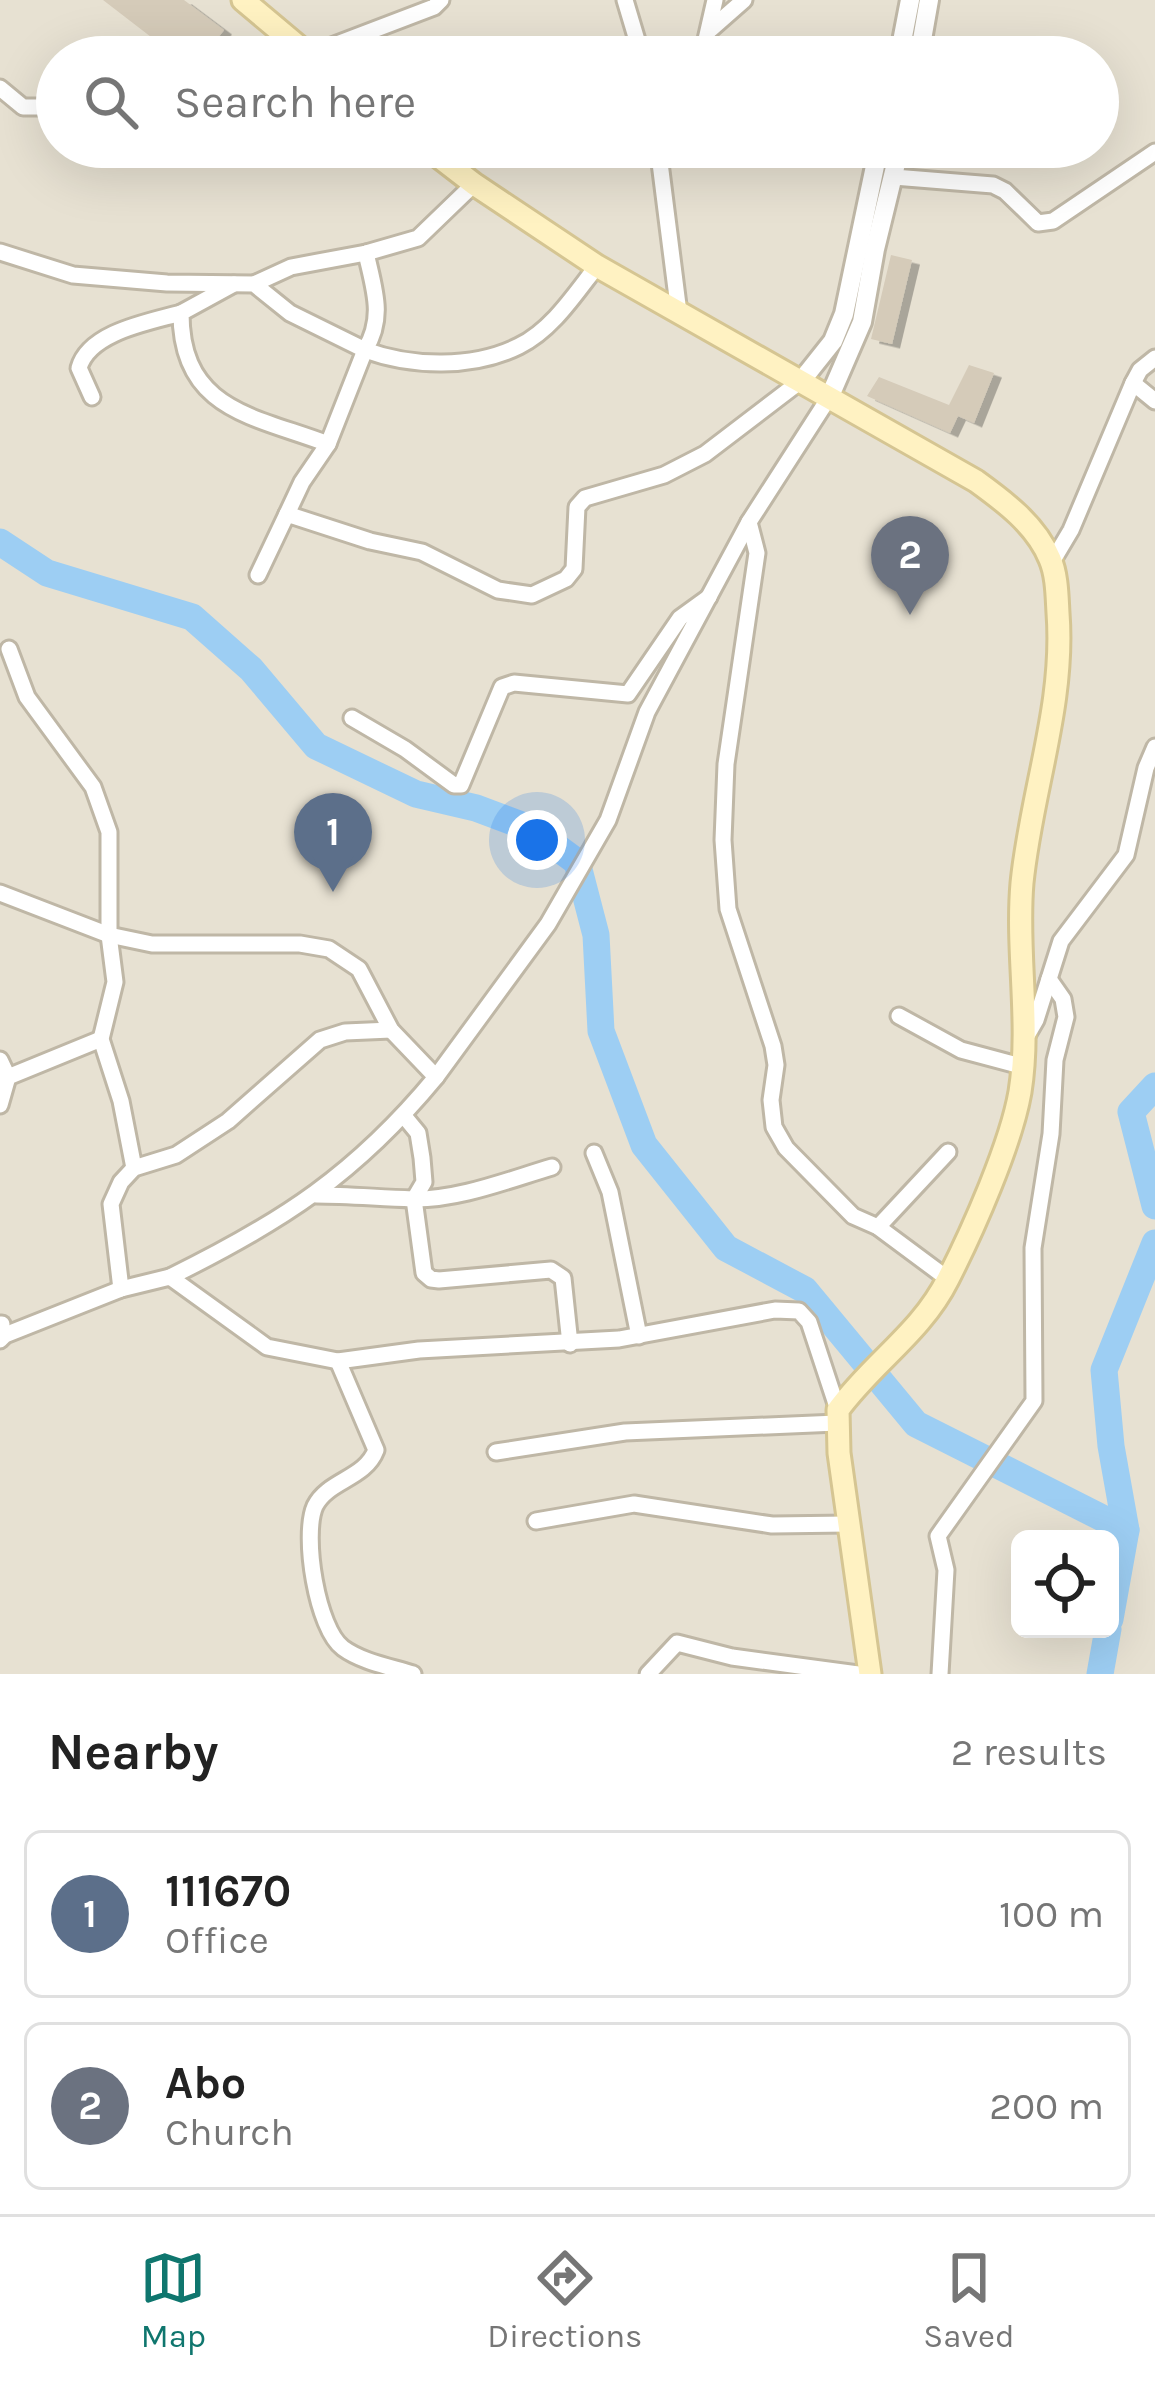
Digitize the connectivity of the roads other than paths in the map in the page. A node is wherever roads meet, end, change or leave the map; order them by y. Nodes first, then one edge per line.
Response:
1 (243, 0) edge
2 (441, 0) edge
3 (625, 0) edge
4 (715, 0) edge
5 (744, 0) edge
6 (910, 0) edge
7 (929, 0) edge
8 (711, 29) junction
9 (285, 36) edge
10 (360, 36) edge
11 (636, 36) edge
12 (709, 36) edge
13 (903, 36) edge
14 (923, 36) edge
15 (0, 88) edge
16 (36, 107) edge
17 (1155, 152) edge
18 (453, 168) edge
19 (661, 168) edge
20 (875, 168) edge
21 (896, 168) edge
22 (894, 178) junction
23 (474, 184) junction
24 (0, 252) edge
25 (366, 253) junction
26 (597, 266) junction
27 (245, 283) junction
28 (181, 313) junction
29 (679, 313) junction
30 (364, 350) junction
31 (1155, 358) edge
32 (802, 380) junction
33 (1132, 383) junction
34 (830, 396) junction
35 (92, 397) dead end
36 (1155, 401) edge
37 (328, 444) junction
38 (286, 514) junction
39 (749, 522) junction
40 (1052, 562) junction
41 (258, 575) dead end
42 (712, 595) junction
43 (9, 649) dead end
44 (352, 718) dead end
45 (1155, 747) edge
46 (0, 892) edge
47 (110, 935) junction
48 (1049, 979) junction
49 (899, 1016) dead end
50 (391, 1030) junction
51 (101, 1040) junction
52 (1023, 1042) junction
53 (0, 1060) edge
54 (1021, 1066) junction
55 (8, 1077) junction
56 (436, 1077) junction
57 (0, 1106) edge
58 (404, 1116) junction
59 (948, 1152) dead end
60 (594, 1153) dead end
61 (552, 1167) dead end
62 (134, 1168) junction
63 (316, 1196) junction
64 (414, 1199) junction
65 (878, 1227) junction
66 (170, 1277) junction
67 (948, 1279) junction
68 (121, 1289) junction
69 (1, 1328) edge
70 (638, 1336) junction
71 (570, 1344) junction
72 (338, 1361) junction
73 (837, 1417) junction
74 (496, 1452) dead end
75 (536, 1521) dead end
76 (848, 1524) junction
77 (413, 1674) edge
78 (648, 1674) edge
79 (858, 1674) edge
80 (870, 1674) edge
81 (940, 1674) edge

1 - 9 main road
2 - 10 street
3 - 11 street
4 - 8 street
5 - 8 street
6 - 13 street
7 - 14 street
8 - 12 street
15 - 16 street
17 - 22 street
18 - 23 main road
19 - 29 street
20 - 32 street
21 - 22 street
22 - 34 street
23 - 25 street
23 - 26 main road
24 - 27 street
25 - 27 street
25 - 30 street
26 - 29 main road
26 - 30 street
27 - 28 street
27 - 30 street
28 - 35 street
28 - 37 street
29 - 32 main road
30 - 37 street
31 - 33 street
32 - 34 main road
32 - 38 street
33 - 36 street
33 - 40 street
34 - 39 street
34 - 40 main road
37 - 38 street
38 - 41 street
39 - 42 street
39 - 65 street
40 - 52 main road
42 - 44 street
42 - 56 street
43 - 47 street
45 - 48 street
46 - 47 street
47 - 50 street
47 - 51 street
48 - 52 street
48 - 81 street
49 - 54 street
50 - 56 street
50 - 62 street
51 - 55 street
51 - 62 street
52 - 54 main road
53 - 55 street
54 - 67 main road
55 - 57 street
56 - 58 street
58 - 63 street
58 - 64 street
59 - 65 street
60 - 70 street
61 - 64 street
62 - 68 street
63 - 64 street
63 - 66 street
64 - 71 street
65 - 67 street
66 - 68 street
66 - 72 street
67 - 73 main road
68 - 69 street
70 - 71 street
70 - 73 street
71 - 72 street
72 - 77 street
73 - 74 street
73 - 76 main road
75 - 76 street
76 - 80 main road
78 - 79 street

